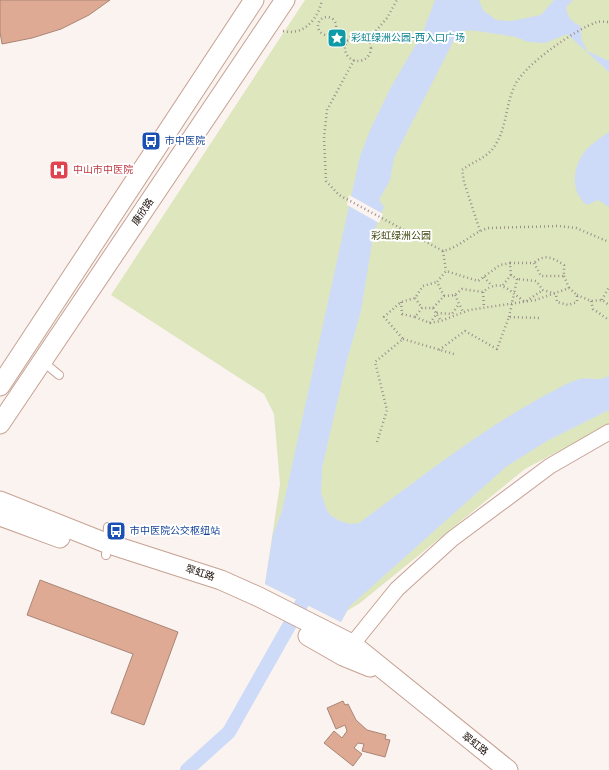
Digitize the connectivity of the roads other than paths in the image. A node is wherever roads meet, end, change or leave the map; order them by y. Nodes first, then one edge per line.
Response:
1 (254, 0) edge
2 (285, 0) edge
3 (42, 361) junction
4 (59, 375) dead end
5 (0, 386) edge
6 (0, 424) edge
7 (609, 432) edge
8 (0, 501) edge
9 (0, 516) edge
10 (106, 541) junction
11 (339, 646) junction
12 (508, 770) edge

1 - 5 street
2 - 3 street, 康欣路
3 - 4 lane
3 - 6 street, 康欣路
7 - 11 street
8 - 10 street, 翠虹路
9 - 10 street, 翠虹路
10 - 11 street, 翠虹路
11 - 12 street, 翠虹路

